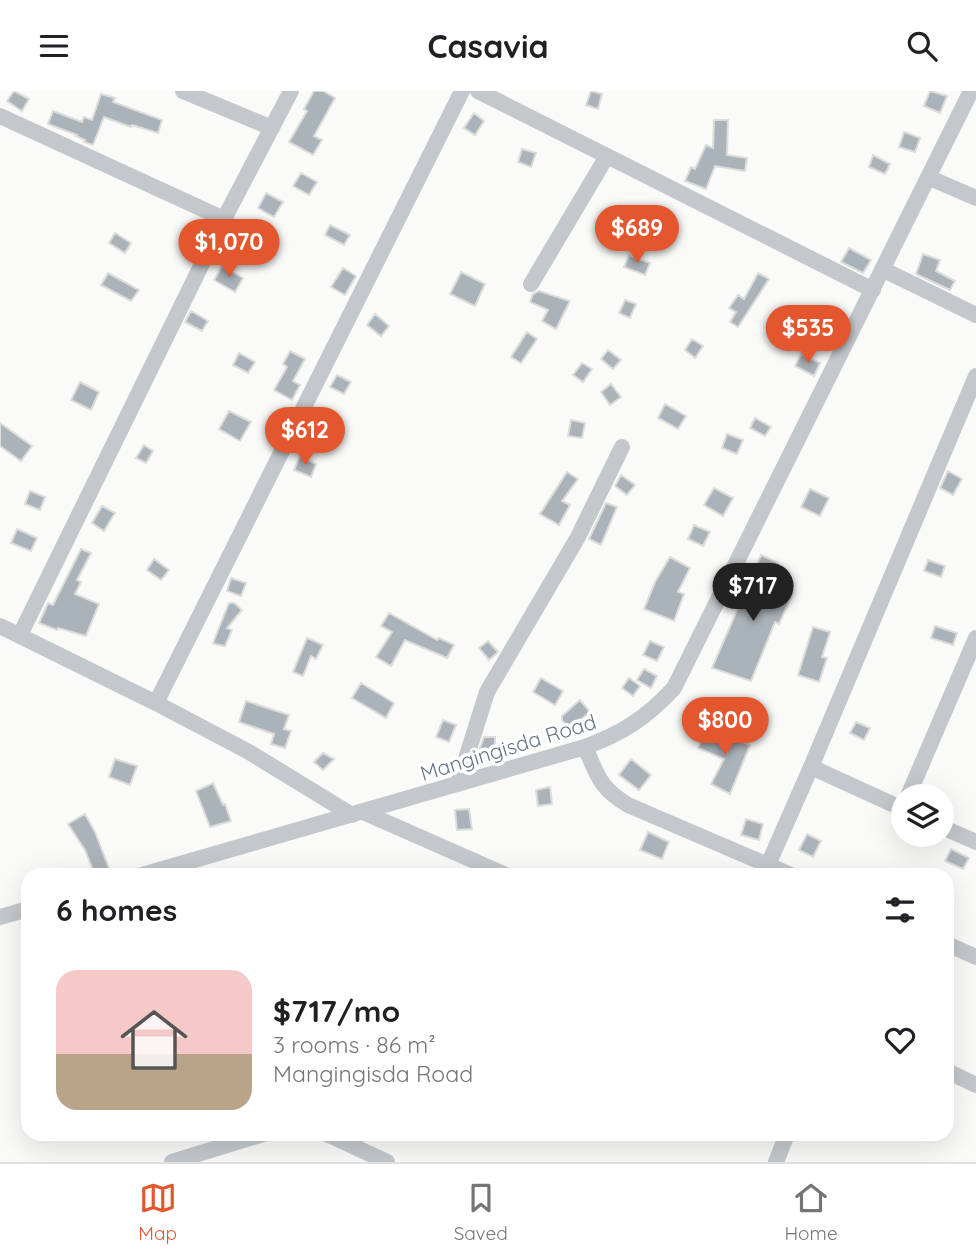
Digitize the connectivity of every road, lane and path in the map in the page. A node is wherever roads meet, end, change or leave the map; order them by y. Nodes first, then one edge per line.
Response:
1 (183, 91) edge
2 (291, 91) edge
3 (462, 91) edge
4 (478, 91) edge
5 (971, 91) edge
6 (0, 116) edge
7 (272, 128) junction
8 (607, 156) junction
9 (930, 178) junction
10 (976, 198) edge
11 (224, 219) junction
12 (884, 270) junction
13 (531, 284) dead end
14 (873, 290) junction
15 (976, 315) edge
16 (976, 376) edge
17 (622, 447) dead end
18 (0, 627) edge
19 (20, 635) junction
20 (976, 638) edge
21 (156, 703) junction
22 (585, 747) junction
23 (811, 767) junction
24 (458, 784) junction
25 (913, 784) edge
26 (891, 804) edge
27 (358, 813) junction
28 (954, 832) edge
29 (976, 842) edge
30 (768, 865) junction
31 (166, 868) edge
32 (489, 868) edge
33 (775, 868) edge
34 (21, 911) edge
35 (0, 917) edge
36 (954, 947) edge
37 (976, 957) edge
38 (954, 1075) edge
39 (976, 1084) edge
40 (240, 1141) edge
41 (342, 1141) edge
42 (784, 1141) edge
43 (172, 1162) edge
44 (387, 1162) edge
45 (776, 1162) edge

1 - 7 street
2 - 7 street
3 - 21 street
4 - 8 street
5 - 9 street, Mangingisda Road
6 - 11 street
7 - 11 street
8 - 13 street
8 - 14 street
9 - 10 street
9 - 12 street, Mangingisda Road
11 - 19 street
12 - 14 street, Mangingisda Road
12 - 15 street
14 - 22 street, Mangingisda Road
16 - 23 street
17 - 24 street
18 - 19 street
19 - 21 street
20 - 25 street
21 - 27 street
22 - 24 street, Mangingisda Road
22 - 30 street
23 - 26 street
23 - 30 street
24 - 27 street, Mangingisda Road
27 - 31 street, Mangingisda Road
27 - 32 street
28 - 29 street
30 - 33 street
34 - 35 street
36 - 37 street
38 - 39 street
40 - 43 street
41 - 44 street
42 - 45 street

